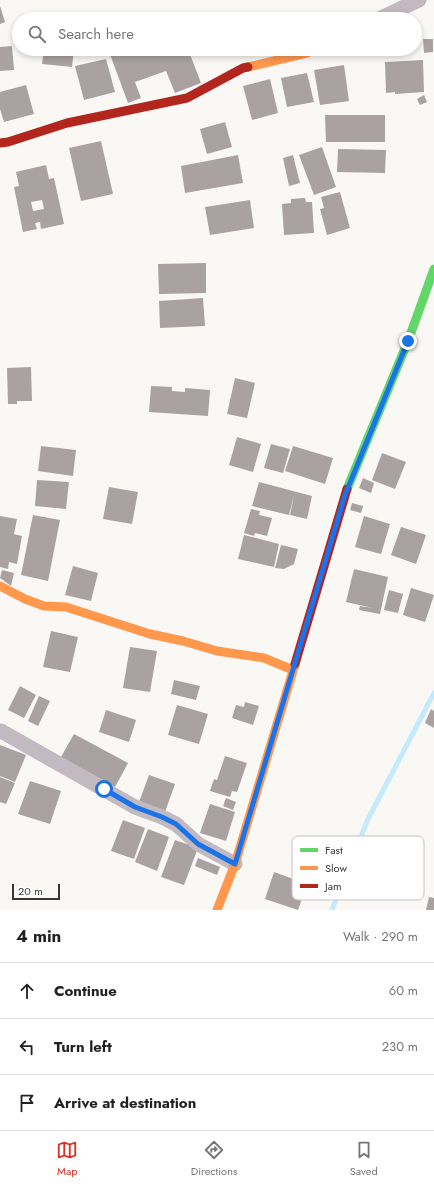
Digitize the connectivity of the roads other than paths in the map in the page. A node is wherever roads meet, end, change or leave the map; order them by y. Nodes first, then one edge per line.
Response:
1 (420, 0) edge
2 (394, 12) edge
3 (291, 56) edge
4 (0, 143) edge
5 (434, 269) edge
6 (0, 586) edge
7 (293, 670) junction
8 (1, 731) edge
9 (235, 864) junction
10 (217, 910) edge

1 - 2 street
3 - 4 street
5 - 7 street
6 - 7 street
7 - 9 street
8 - 9 street
9 - 10 street

